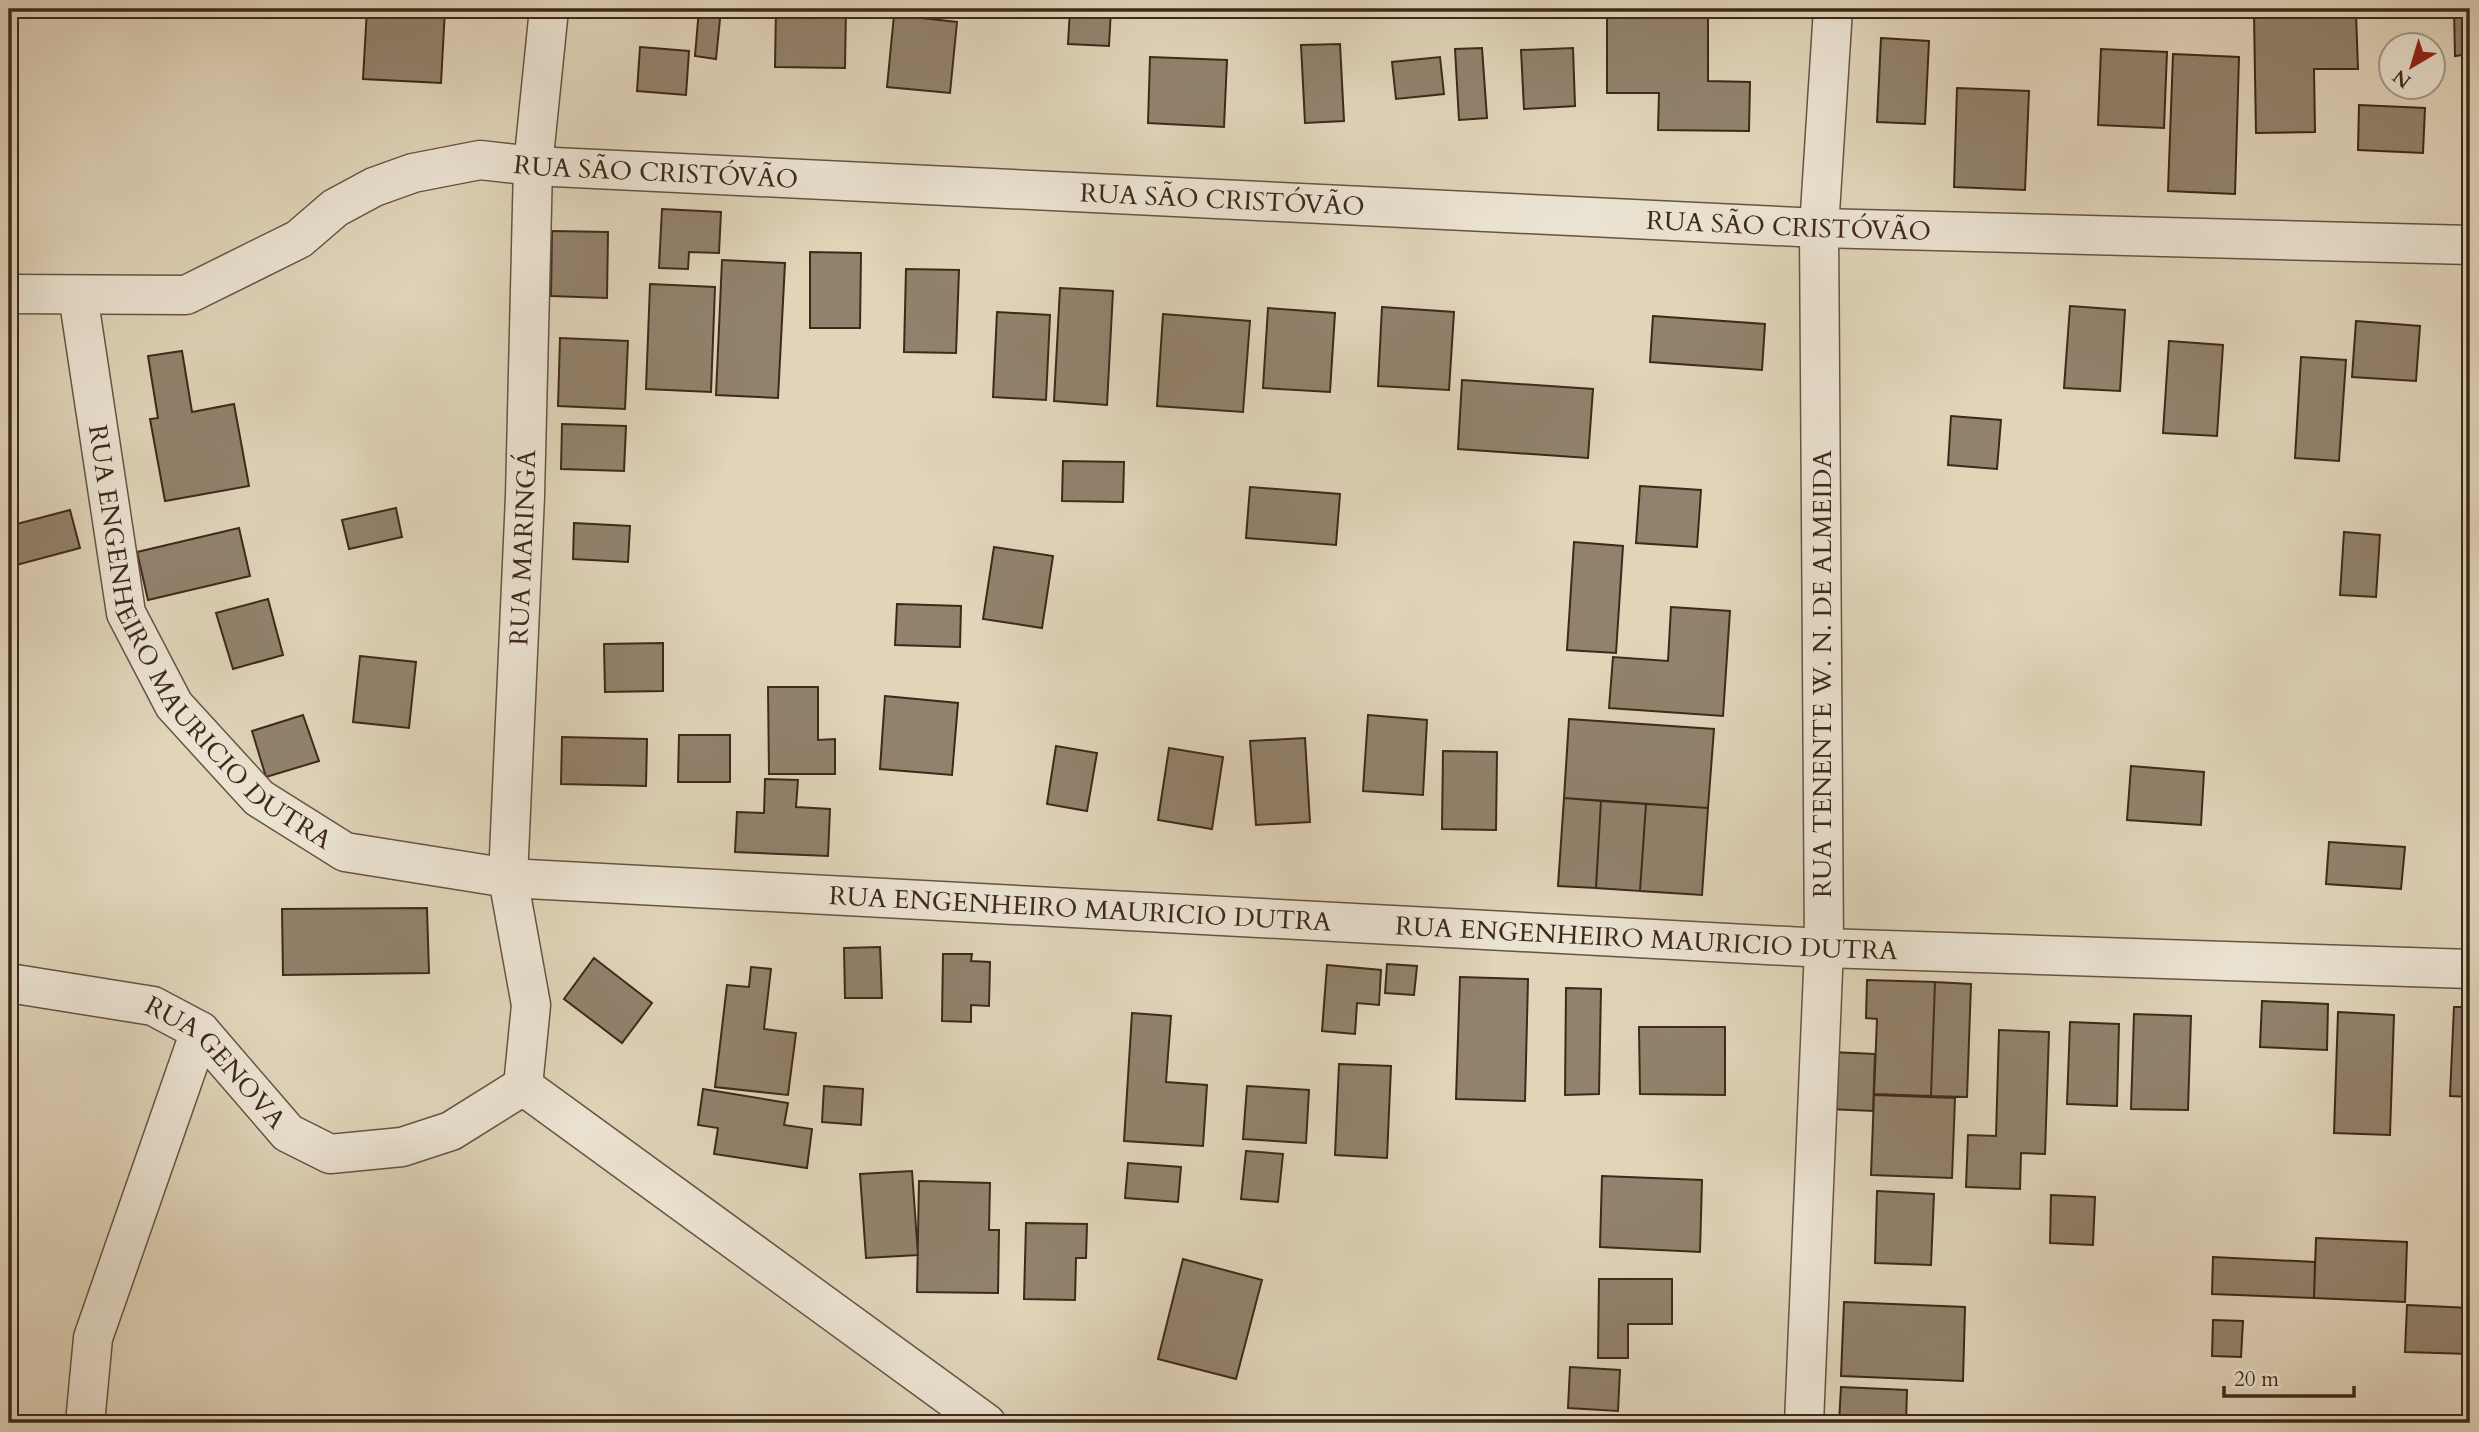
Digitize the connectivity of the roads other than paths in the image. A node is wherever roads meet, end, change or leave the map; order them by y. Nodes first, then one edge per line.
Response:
1 (549, 9) edge
2 (1833, 9) edge
3 (533, 166) junction
4 (1819, 228) junction
5 (2470, 245) edge
6 (9, 294) edge
7 (78, 295) junction
8 (508, 878) junction
9 (1824, 947) junction
10 (2470, 969) edge
11 (9, 983) edge
12 (200, 1031) junction
13 (523, 1086) junction
14 (85, 1423) edge
15 (986, 1423) edge
16 (1804, 1423) edge

1 - 3 street, RUA MARINGÁ
2 - 4 street, RUA TENENTE W. N. DE ALMEIDA
3 - 4 street, RUA SÃO CRISTÓVÃO
3 - 7 street, RUA SÃO CRISTÓVÃO
3 - 8 street, RUA MARINGÁ
4 - 5 street, RUA SÃO CRISTÓVÃO
4 - 9 street, RUA TENENTE W. N. DE ALMEIDA
6 - 7 street, RUA SÃO CRISTÓVÃO
7 - 8 street, RUA ENGENHEIRO MAURICIO DUTRA
8 - 9 street, RUA ENGENHEIRO MAURICIO DUTRA
8 - 13 street, RUA MARINGÁ
9 - 10 street, RUA ENGENHEIRO MAURICIO DUTRA
9 - 16 street, RUA TENENTE W. N. DE ALMEIDA
11 - 12 street, RUA GENOVA
12 - 13 street, RUA GENOVA
12 - 14 street
13 - 15 street

